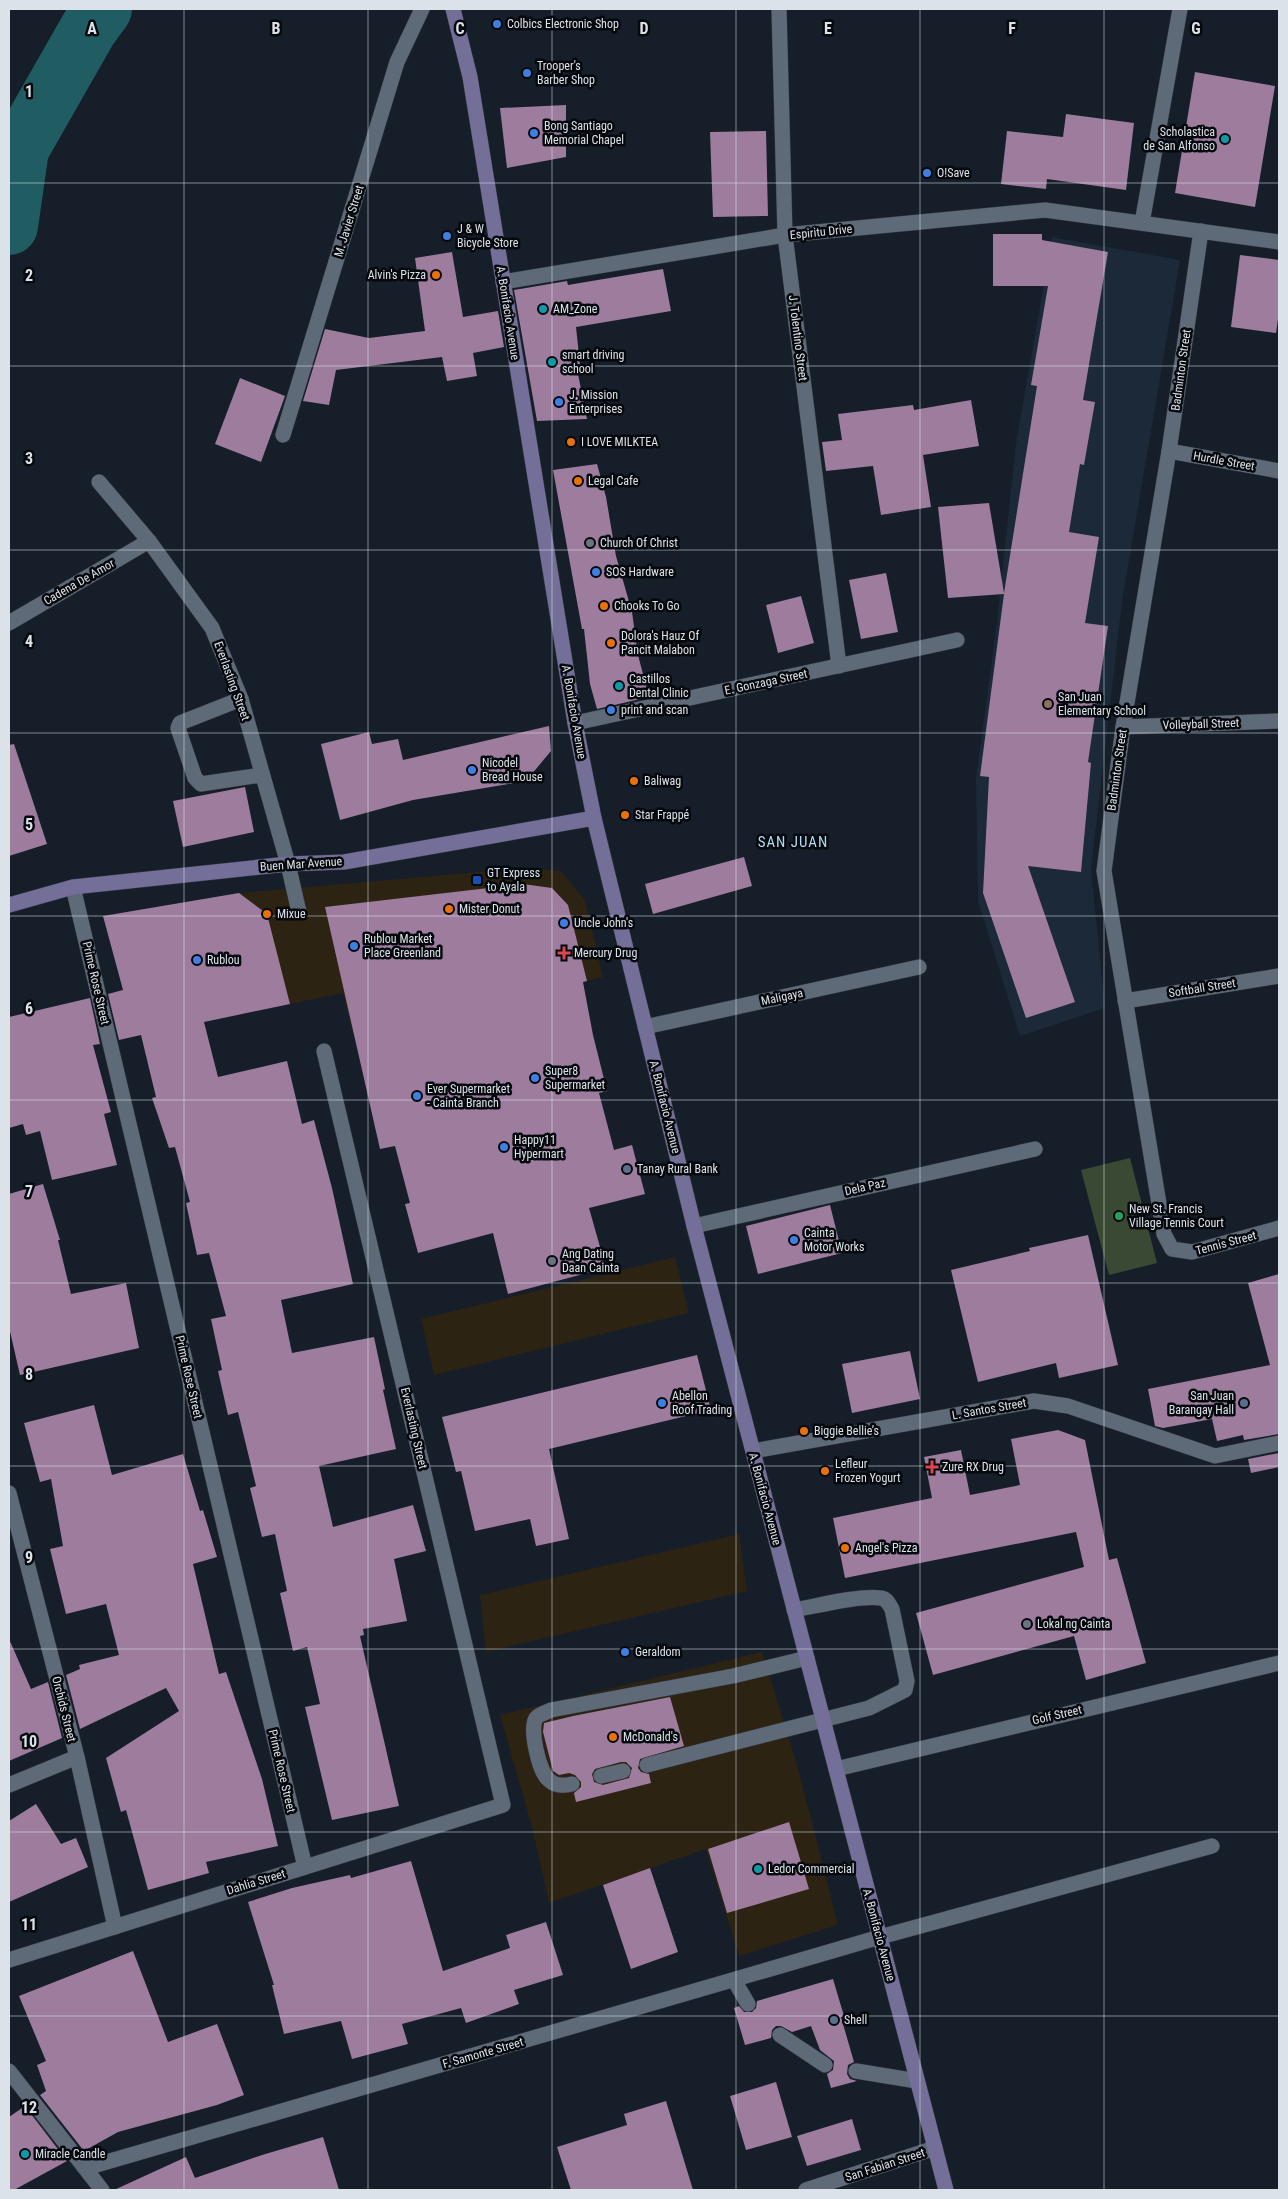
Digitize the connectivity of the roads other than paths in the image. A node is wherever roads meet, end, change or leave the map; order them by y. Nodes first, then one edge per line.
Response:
1 (422, 9) edge
2 (453, 9) edge
3 (780, 9) edge
4 (1180, 9) edge
5 (1142, 222) junction
6 (1201, 231) junction
7 (785, 235) junction
8 (1279, 242) edge
9 (503, 282) junction
10 (283, 435) dead end
11 (1169, 451) junction
12 (1279, 471) edge
13 (99, 482) dead end
14 (149, 541) junction
15 (9, 623) edge
16 (957, 640) dead end
17 (839, 666) junction
18 (241, 700) junction
19 (1279, 721) edge
20 (575, 723) junction
21 (1123, 727) junction
22 (262, 775) junction
23 (594, 818) junction
24 (288, 864) junction
25 (73, 887) junction
26 (9, 905) edge
27 (299, 912) dead end
28 (919, 967) dead end
29 (1279, 976) edge
30 (1125, 1000) junction
31 (645, 1027) junction
32 (324, 1051) dead end
33 (1035, 1149) dead end
34 (694, 1226) junction
35 (1279, 1228) edge
36 (1172, 1249) joint
37 (1279, 1443) edge
38 (753, 1451) junction
39 (9, 1493) edge
40 (794, 1610) junction
41 (807, 1658) junction
42 (1279, 1662) edge
43 (823, 1720) junction
44 (77, 1757) junction
45 (647, 1765) dead end
46 (836, 1769) junction
47 (623, 1771) dead end
48 (601, 1776) dead end
49 (572, 1784) dead end
50 (9, 1785) edge
51 (503, 1805) joint
52 (1212, 1846) dead end
53 (305, 1867) junction
54 (115, 1927) junction
55 (880, 1937) junction
56 (9, 1960) edge
57 (734, 1980) junction
58 (748, 2004) dead end
59 (780, 2035) dead end
60 (825, 2065) dead end
61 (9, 2071) edge
62 (856, 2071) dead end
63 (917, 2080) junction
64 (935, 2148) junction
65 (86, 2168) junction
66 (100, 2190) edge
67 (806, 2190) edge
68 (946, 2190) edge

1 - 10 street, M. Javier Street
2 - 9 main road, A. Bonifacio Avenue
3 - 7 street, J. Tolentino Street
4 - 5 street
5 - 6 street, Espiritu Drive
5 - 7 street, Espiritu Drive
6 - 8 street
6 - 11 street, Badminton Street
7 - 9 street, Espiritu Drive
7 - 17 street, J. Tolentino Street
9 - 20 main road, A. Bonifacio Avenue
11 - 12 street, Hurdle Street
11 - 21 street, Badminton Street
13 - 14 street, Everlasting Street
14 - 15 street, Cadena De Amor
14 - 18 street, Everlasting Street
16 - 17 street, E. Gonzaga Street
17 - 20 street, E. Gonzaga Street
18 - 22 street, Everlasting Street
18 - 22 street
19 - 21 street, Volleyball Street
20 - 23 main road, A. Bonifacio Avenue
21 - 30 street, Badminton Street
22 - 24 street, Everlasting Street
23 - 24 main road, Buen Mar Avenue
23 - 31 main road, A. Bonifacio Avenue
24 - 25 main road, Buen Mar Avenue
24 - 27 street, Everlasting Street
25 - 26 main road, Buen Mar Avenue
25 - 53 street, Prime Rose Street
28 - 31 street, Maligaya
29 - 30 street, Softball Street
30 - 36 street, Badminton Street
31 - 34 main road, A. Bonifacio Avenue
32 - 51 street, Everlasting Street
33 - 34 street, Dela Paz
34 - 38 main road, A. Bonifacio Avenue
35 - 36 street, Tennis Street
37 - 38 street, L. Santos Street
38 - 40 main road, A. Bonifacio Avenue
39 - 44 street, Orchids Street
40 - 41 main road, A. Bonifacio Avenue
40 - 43 street
41 - 43 main road, A. Bonifacio Avenue
41 - 49 street
42 - 46 street, Golf Street
43 - 45 street
43 - 46 main road, A. Bonifacio Avenue
44 - 50 street
44 - 54 street, Orchids Street
46 - 55 main road, A. Bonifacio Avenue
47 - 48 street
51 - 53 street, Dahlia Street
52 - 55 street, F. Samonte Street
53 - 54 street, Dahlia Street
54 - 56 street, Dahlia Street
55 - 57 street, F. Samonte Street
55 - 63 main road, A. Bonifacio Avenue
57 - 58 street
57 - 65 street, F. Samonte Street
59 - 60 street
61 - 65 street
62 - 63 street
63 - 64 main road, A. Bonifacio Avenue
64 - 67 street, San Fabian Street
64 - 68 main road, A. Bonifacio Avenue
65 - 66 street

